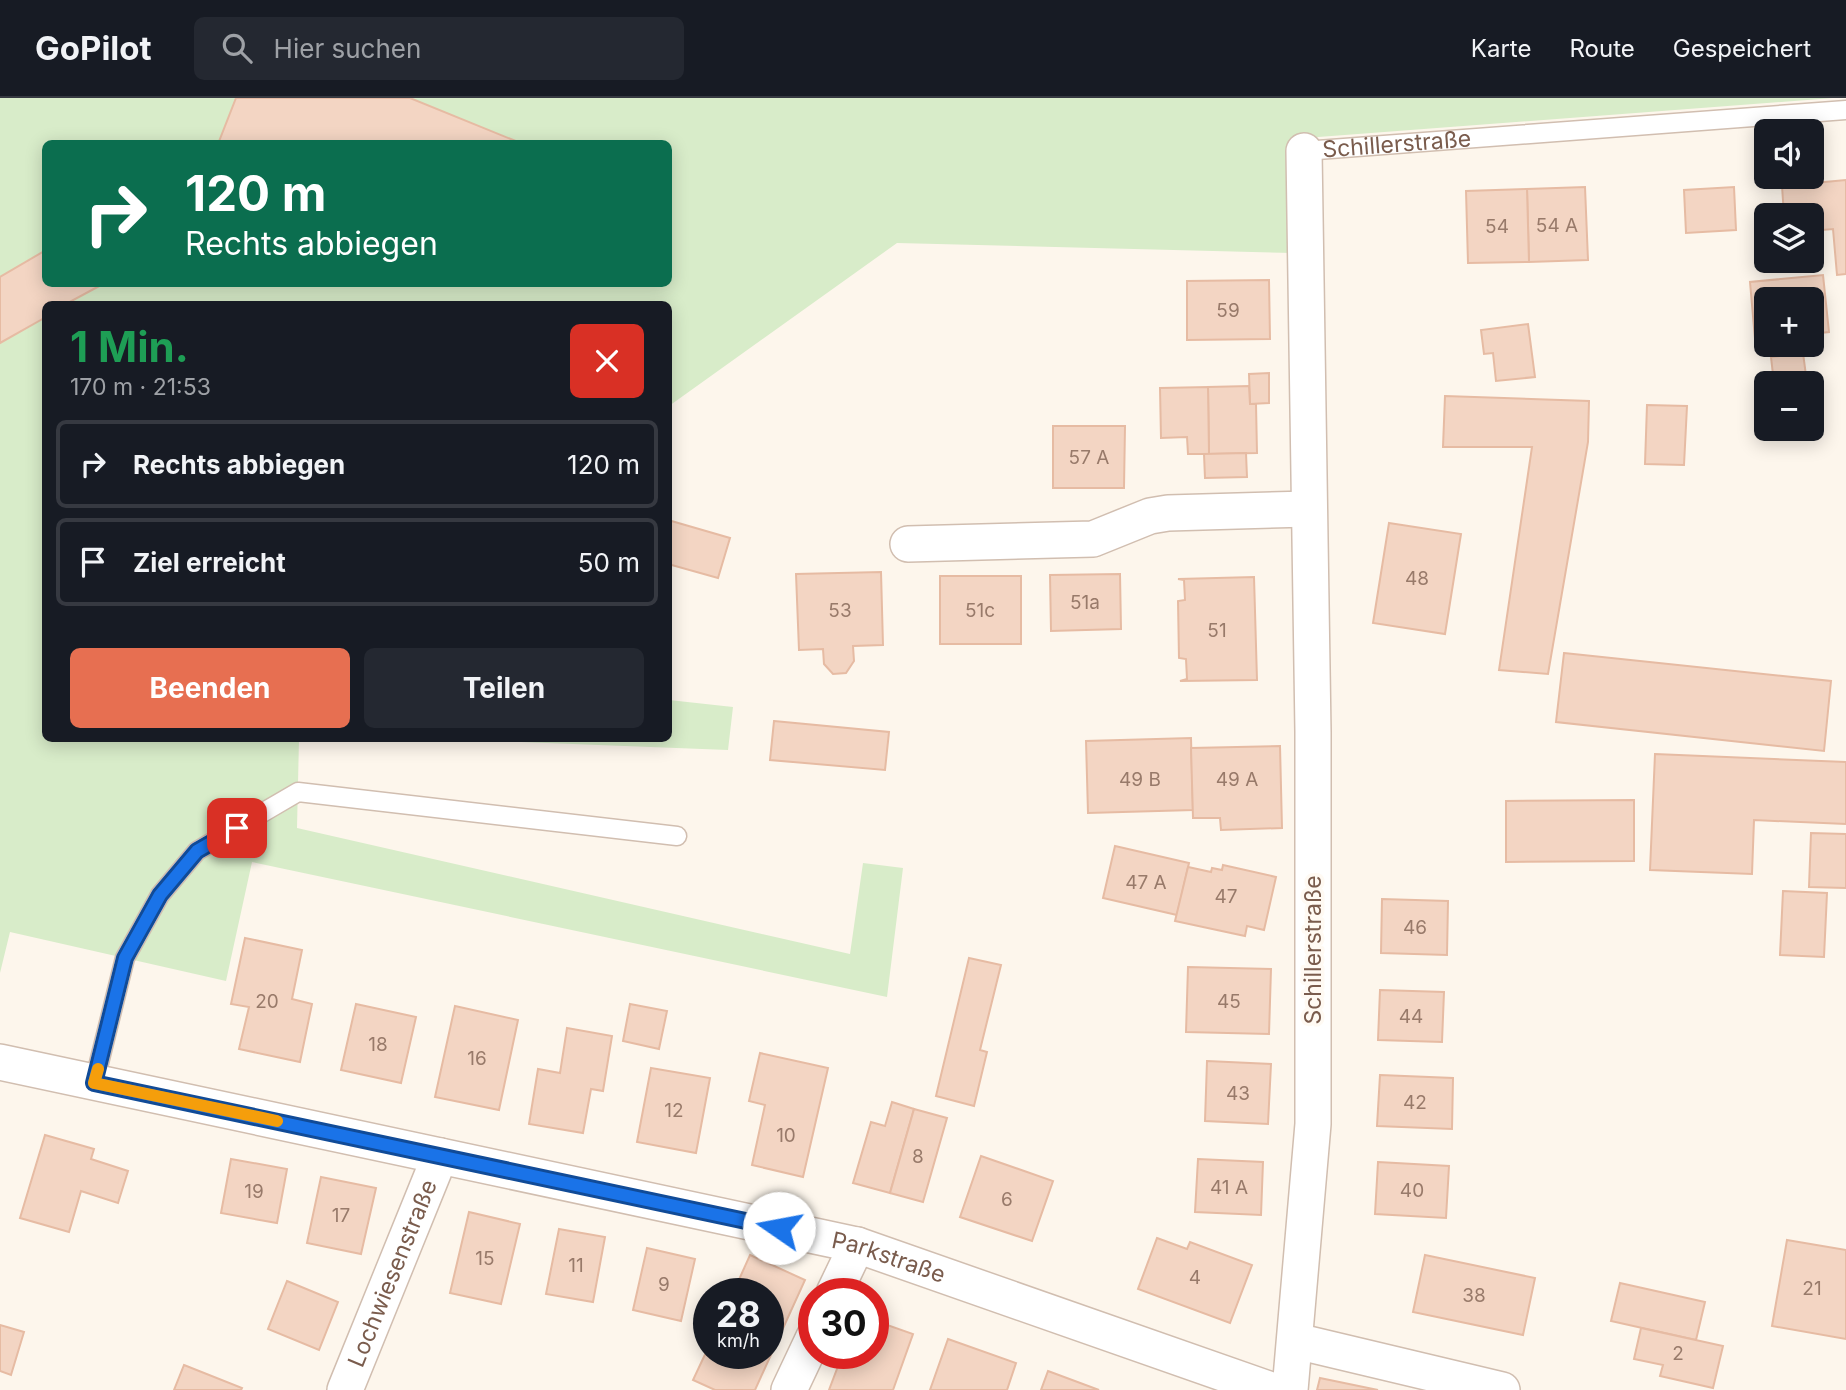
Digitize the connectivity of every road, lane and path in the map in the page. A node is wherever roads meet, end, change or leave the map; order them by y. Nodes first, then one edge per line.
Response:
1 (1846, 110) edge
2 (1304, 151) joint
3 (1308, 509) junction
4 (908, 544) dead end
5 (677, 836) dead end
6 (0, 1062) edge
7 (94, 1083) junction
8 (440, 1156) junction
9 (857, 1245) junction
10 (841, 1278) edge
11 (1296, 1341) junction
12 (799, 1369) edge
13 (345, 1390) edge
14 (789, 1390) edge
15 (1271, 1390) edge
16 (1290, 1390) edge
17 (1502, 1390) edge

1 - 2 lane, Schillerstraße
2 - 3 street, Schillerstraße
3 - 4 street
3 - 11 street, Schillerstraße
5 - 7 lane
6 - 7 street, Parkstraße
7 - 8 street, Parkstraße
8 - 9 street, Parkstraße
8 - 13 street, Lochwiesenstraße
9 - 10 street
9 - 15 street, Parkstraße
11 - 16 street, Schillerstraße
11 - 17 street
12 - 14 street

